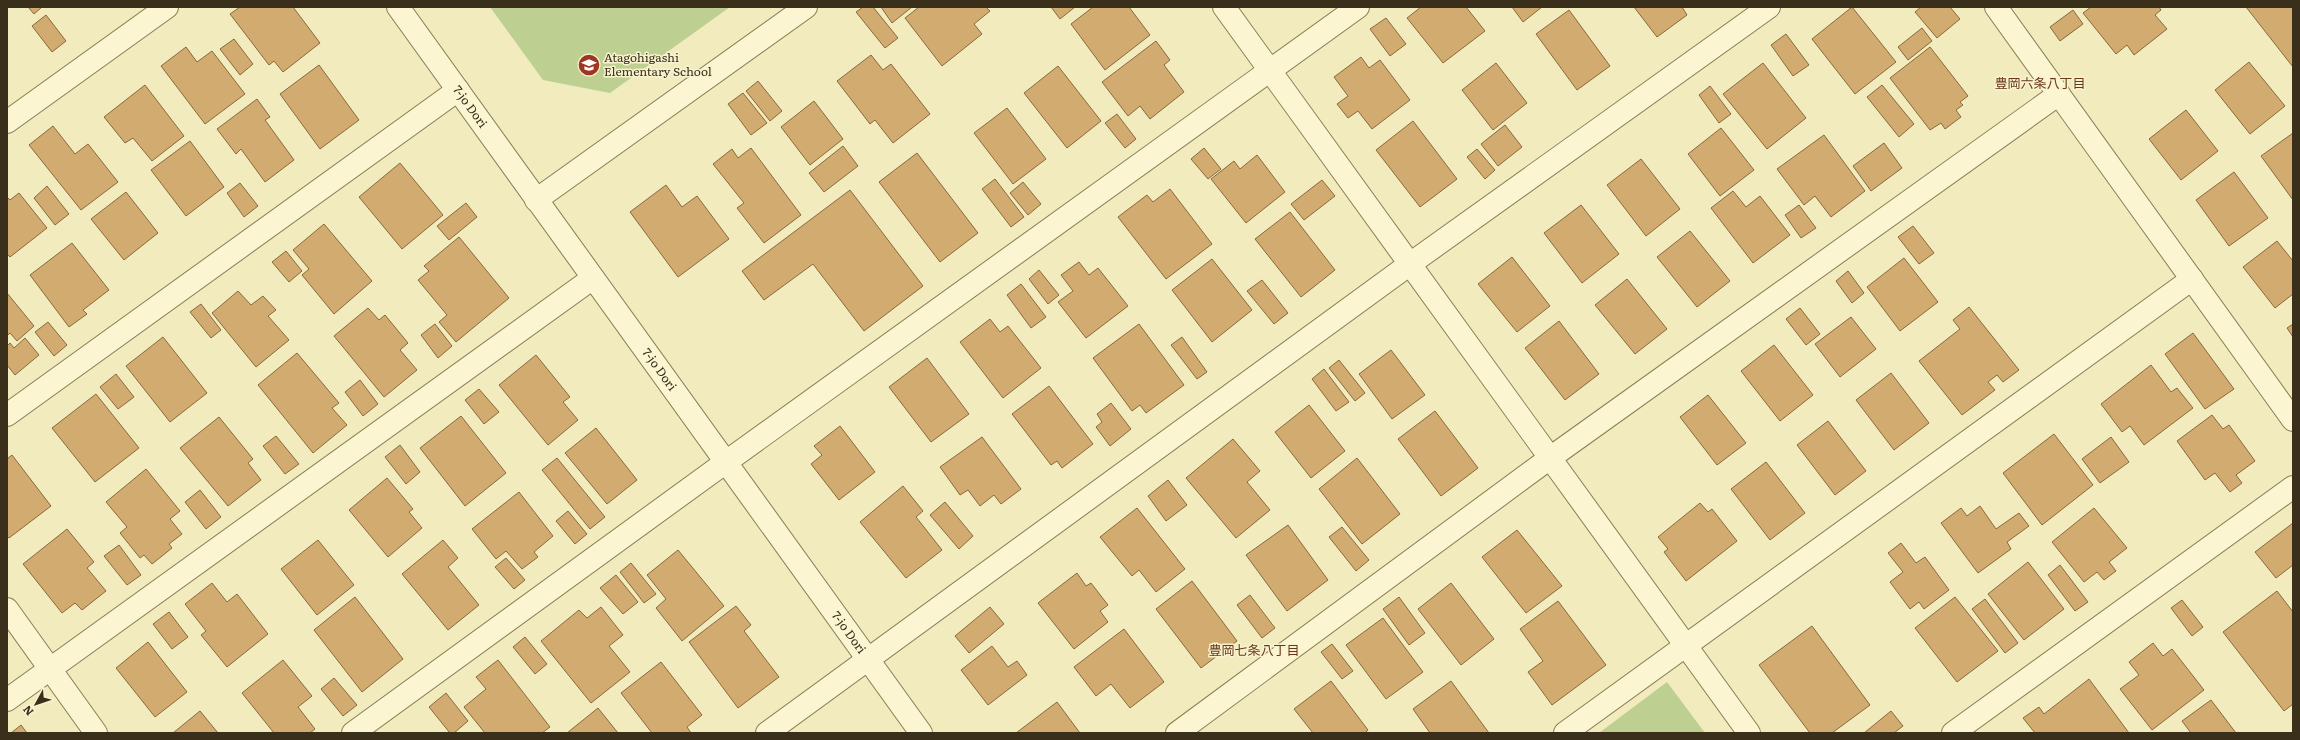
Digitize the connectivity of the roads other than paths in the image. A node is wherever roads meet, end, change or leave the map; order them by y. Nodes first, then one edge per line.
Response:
1 (167, 7) edge
2 (398, 7) edge
3 (806, 7) edge
4 (1224, 7) edge
5 (1358, 7) edge
6 (1770, 7) edge
7 (1996, 7) edge
8 (1269, 70) junction
9 (458, 90) junction
10 (2059, 94) junction
11 (7, 122) edge
12 (536, 200) junction
13 (1410, 264) junction
14 (593, 278) junction
15 (2192, 279) junction
16 (7, 415) edge
17 (2293, 420) edge
18 (1550, 458) junction
19 (726, 462) junction
20 (2293, 487) edge
21 (7, 609) edge
22 (1686, 646) junction
23 (868, 660) junction
24 (50, 669) junction
25 (7, 700) edge
26 (96, 733) edge
27 (353, 733) edge
28 (767, 733) edge
29 (921, 733) edge
30 (1177, 733) edge
31 (1564, 733) edge
32 (1749, 733) edge
33 (1953, 733) edge

1 - 11 street
2 - 9 street, 7-jo Dori
3 - 12 street
4 - 8 street
5 - 8 street
6 - 13 street
7 - 10 street
8 - 13 street
8 - 19 street
9 - 12 street, 7-jo Dori
9 - 16 street
10 - 15 street
10 - 18 street
12 - 14 street, 7-jo Dori
13 - 18 street
13 - 23 street
14 - 19 street, 7-jo Dori
14 - 24 street
15 - 17 street
15 - 22 street
18 - 22 street
18 - 30 street
19 - 23 street, 7-jo Dori
19 - 27 street
20 - 33 street
21 - 24 street
22 - 31 street
22 - 32 street
23 - 28 street
23 - 29 street, 7-jo Dori
24 - 25 street
24 - 26 street

